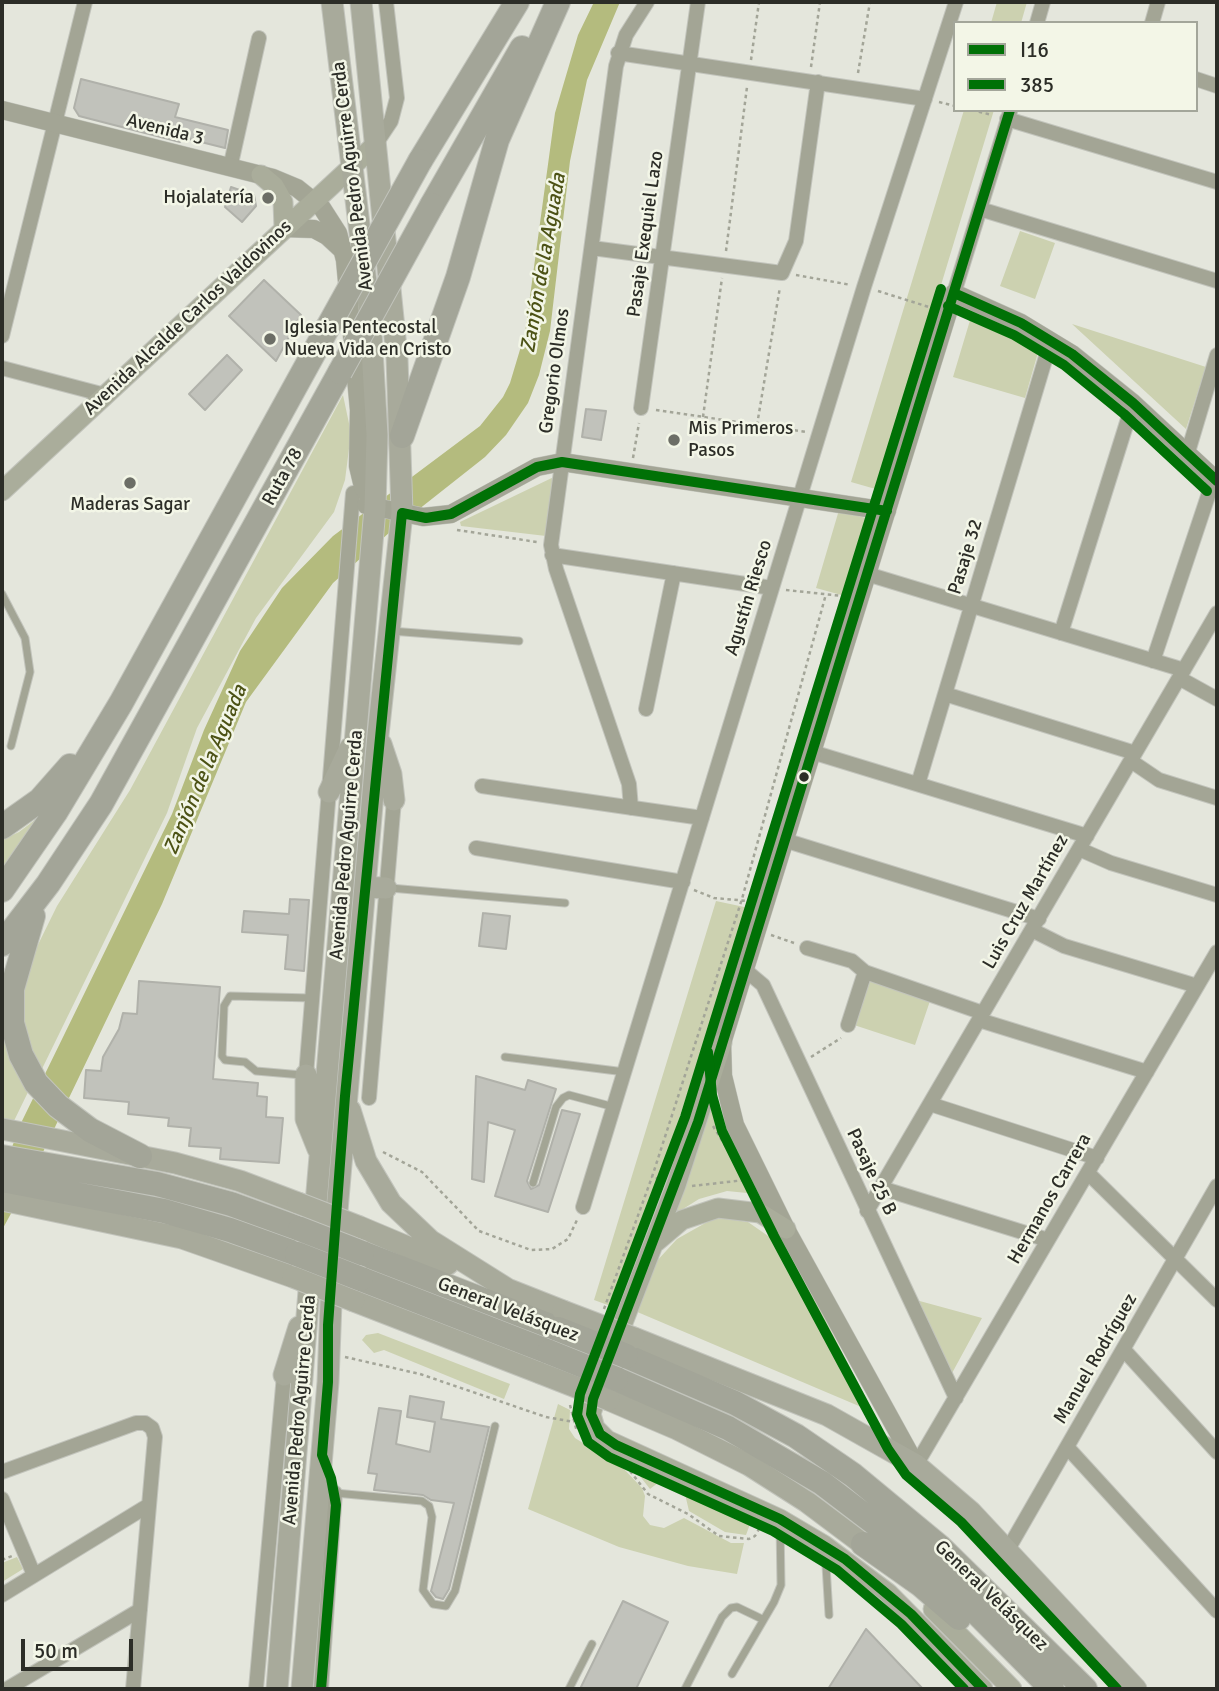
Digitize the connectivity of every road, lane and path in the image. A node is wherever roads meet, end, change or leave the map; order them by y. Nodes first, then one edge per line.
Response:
1 (85, 2) edge
2 (332, 2) edge
3 (361, 2) edge
4 (386, 2) edge
5 (517, 2) edge
6 (551, 2) edge
7 (558, 2) edge
8 (648, 2) edge
9 (698, 2) edge
10 (759, 2) edge
11 (820, 2) edge
12 (870, 2) edge
13 (956, 2) edge
14 (1043, 2) edge
15 (1158, 2) edge
16 (1038, 21) edge
17 (1153, 21) edge
18 (259, 38) dead end
19 (618, 53) junction
20 (689, 64) junction
21 (749, 72) junction
22 (1198, 80) edge
23 (813, 81) junction
24 (1217, 86) edge
25 (856, 87) junction
26 (925, 99) junction
27 (2, 110) edge
28 (990, 112) edge
29 (1009, 114) edge
30 (55, 124) junction
31 (374, 146) junction
32 (353, 165) junction
33 (230, 168) junction
34 (261, 175) junction
35 (1217, 182) edge
36 (314, 200) junction
37 (980, 209) junction
38 (284, 228) junction
39 (592, 248) junction
40 (343, 252) junction
41 (662, 257) junction
42 (724, 265) junction
43 (782, 273) junction
44 (1217, 281) edge
45 (864, 287) junction
46 (954, 293) junction
47 (948, 313) junction
48 (2, 335) edge
49 (1051, 340) junction
50 (1217, 355) edge
51 (2, 368) edge
52 (105, 395) junction
53 (1133, 403) junction
54 (641, 408) junction
55 (703, 417) junction
56 (757, 425) junction
57 (819, 434) junction
58 (402, 436) junction
59 (1188, 452) junction
60 (562, 462) junction
61 (631, 472) junction
62 (1216, 480) edge
63 (2, 491) edge
64 (800, 498) junction
65 (363, 499) junction
66 (887, 511) junction
67 (412, 515) junction
68 (457, 530) dead end
69 (552, 550) junction
70 (674, 573) junction
71 (867, 574) junction
72 (772, 588) junction
73 (2, 594) edge
74 (826, 594) junction
75 (860, 598) junction
76 (972, 605) junction
77 (1217, 613) edge
78 (390, 631) junction
79 (1062, 633) junction
80 (519, 641) dead end
81 (1153, 661) junction
82 (1182, 674) junction
83 (945, 694) junction
84 (1217, 699) edge
85 (121, 703) junction
86 (646, 709) dead end
87 (356, 733) junction
88 (378, 735) junction
89 (11, 746) dead end
90 (812, 752) junction
91 (1133, 757) junction
92 (918, 784) junction
93 (482, 786) dead end
94 (329, 792) junction
95 (1217, 798) edge
96 (394, 800) joint
97 (631, 808) junction
98 (702, 818) junction
99 (2, 827) edge
100 (784, 840) junction
101 (1083, 843) junction
102 (476, 848) dead end
103 (683, 882) junction
104 (48, 884) junction
105 (375, 888) junction
106 (2, 890) edge
107 (1217, 895) edge
108 (742, 899) junction
109 (565, 903) dead end
110 (764, 903) junction
111 (1035, 924) junction
112 (756, 930) junction
113 (2, 944) edge
114 (807, 948) joint
115 (1217, 952) edge
116 (744, 969) junction
117 (865, 972) junction
118 (1197, 986) junction
119 (312, 998) junction
120 (981, 1017) junction
121 (848, 1025) joint
122 (722, 1043) junction
123 (505, 1057) dead end
124 (799, 1064) junction
125 (626, 1072) junction
126 (1147, 1072) junction
127 (306, 1075) junction
128 (345, 1096) junction
129 (369, 1098) dead end
130 (930, 1104) junction
131 (614, 1107) junction
132 (4, 1130) edge
133 (709, 1131) dead end
134 (380, 1149) dead end
135 (320, 1154) junction
136 (140, 1156) junction
137 (2, 1157) edge
138 (732, 1157) dead end
139 (1097, 1158) junction
140 (739, 1168) dead end
141 (1088, 1172) junction
142 (652, 1177) junction
143 (2, 1180) edge
144 (754, 1180) junction
145 (684, 1182) junction
146 (533, 1183) dead end
147 (43, 1186) junction
148 (1217, 1186) edge
149 (881, 1188) junction
150 (2, 1200) edge
151 (583, 1207) joint
152 (867, 1211) junction
153 (786, 1229) junction
154 (1048, 1240) junction
155 (653, 1245) junction
156 (1176, 1259) junction
157 (509, 1290) junction
158 (1217, 1300) edge
159 (308, 1301) junction
160 (604, 1309) dead end
161 (552, 1341) junction
162 (1124, 1350) junction
163 (328, 1353) junction
164 (621, 1368) junction
165 (284, 1375) joint
166 (574, 1394) dead end
167 (956, 1398) junction
168 (582, 1422) junction
169 (495, 1426) dead end
170 (1067, 1447) junction
171 (1217, 1452) edge
172 (322, 1455) junction
173 (916, 1465) junction
174 (2, 1472) edge
175 (335, 1493) junction
176 (648, 1494) dead end
177 (2, 1499) edge
178 (149, 1506) junction
179 (774, 1516) junction
180 (863, 1544) junction
181 (824, 1545) junction
182 (1007, 1551) junction
183 (34, 1575) junction
184 (2, 1595) edge
185 (140, 1610) junction
186 (1217, 1611) edge
187 (829, 1615) dead end
188 (762, 1619) junction
189 (592, 1644) dead end
190 (732, 1674) dead end
191 (2, 1683) edge
192 (6, 1689) edge
193 (133, 1689) edge
194 (256, 1689) edge
195 (277, 1689) edge
196 (302, 1689) edge
197 (321, 1689) edge
198 (569, 1689) edge
199 (685, 1689) edge
200 (983, 1689) edge
201 (1012, 1689) edge
202 (1040, 1689) edge
203 (1052, 1689) edge
204 (1085, 1689) edge
205 (1136, 1689) edge

1 - 30 street
2 - 32 main road, Avenida Pedro Aguirre Cerda
3 - 31 main road, Avenida Pedro Aguirre Cerda
4 - 31 street, Avenida Pedro Aguirre Cerda
5 - 85 highway, Ruta 78, bridge
6 - 104 highway, Ruta 78, bridge
7 - 58 highway
8 - 19 street, Gregorio Olmos
9 - 20 street, Pasaje Exequiel Lazo
10 - 21 path
11 - 23 path
12 - 25 path
13 - 26 street, Agustín Riesco
14 - 16 street
15 - 17 street
18 - 33 street
19 - 20 street
19 - 39 street, Gregorio Olmos
20 - 21 street
20 - 41 street, Pasaje Exequiel Lazo
21 - 23 street
21 - 42 path
22 - 24 street
23 - 25 street
23 - 43 street
25 - 26 street
26 - 45 street, Agustín Riesco
27 - 30 street, Avenida 3
28 - 29 path
29 - 35 street
29 - 37 street
30 - 33 street, Avenida 3
30 - 48 street
31 - 32 main road, Avenida Alcalde Carlos Valdovinos
31 - 58 main road, Avenida Pedro Aguirre Cerda
32 - 36 main road, Avenida Alcalde Carlos Valdovinos
32 - 65 main road, Avenida Pedro Aguirre Cerda
33 - 34 street, Avenida 3
34 - 36 street, Avenida 3
34 - 38 main road
36 - 38 main road, Avenida Alcalde Carlos Valdovinos
36 - 40 street
37 - 44 street
37 - 46 street
38 - 40 street
38 - 52 main road, Avenida Alcalde Carlos Valdovinos
39 - 41 street
39 - 60 street, Gregorio Olmos
40 - 65 street
41 - 42 street
41 - 54 street, Pasaje Exequiel Lazo
42 - 43 street
42 - 55 path
43 - 45 path
43 - 56 path
45 - 47 path
45 - 57 street, Agustín Riesco
46 - 47 street
46 - 49 street
47 - 66 street
49 - 53 street
49 - 76 street, Pasaje 32
50 - 59 street
51 - 52 street
52 - 63 main road, Avenida Alcalde Carlos Valdovinos
53 - 59 street
53 - 79 street
54 - 55 path
54 - 61 path
55 - 56 path
56 - 57 path
57 - 64 street, Agustín Riesco
58 - 67 main road, Avenida Pedro Aguirre Cerda
59 - 62 street
60 - 61 street
60 - 67 street
60 - 69 street, Gregorio Olmos
61 - 64 street
62 - 81 street
64 - 66 street
64 - 72 street, Agustín Riesco
65 - 67 street
65 - 87 main road, Avenida Pedro Aguirre Cerda
65 - 94 street, Avenida Pedro Aguirre Cerda
66 - 71 street
67 - 78 main road, Avenida Pedro Aguirre Cerda
68 - 69 path
69 - 70 street
69 - 97 street, Gregorio Olmos
70 - 72 street
70 - 86 street
71 - 75 street
71 - 76 street
72 - 74 path
72 - 98 street, Agustín Riesco
73 - 89 lane
74 - 75 path
74 - 108 path
75 - 90 street
76 - 79 street
76 - 83 street, Pasaje 32
77 - 82 street, Luis Cruz Martínez
78 - 80 lane
78 - 88 main road, Avenida Pedro Aguirre Cerda
79 - 81 street
81 - 82 street
82 - 84 street
82 - 91 street, Luis Cruz Martínez
83 - 91 street
83 - 92 street, Pasaje 32
85 - 99 highway
85 - 106 highway, Ruta 78
87 - 94 main road
87 - 135 main road, Avenida Pedro Aguirre Cerda
88 - 96 main road
88 - 105 main road, Avenida Pedro Aguirre Cerda
90 - 92 street
90 - 100 street
91 - 95 street
91 - 101 street, Luis Cruz Martínez
92 - 101 street
93 - 97 street
94 - 119 street, Avenida Pedro Aguirre Cerda
96 - 105 street, Avenida Pedro Aguirre Cerda
97 - 98 street
98 - 103 street, Agustín Riesco
100 - 110 street
100 - 111 street
101 - 107 street
101 - 111 street, Luis Cruz Martínez
102 - 103 street
103 - 108 path
103 - 125 street, Agustín Riesco
104 - 113 highway, Ruta 78
104 - 136 highway
105 - 109 lane
105 - 128 main road, Avenida Pedro Aguirre Cerda
105 - 129 street, Avenida Pedro Aguirre Cerda
108 - 110 path
108 - 142 path
110 - 112 street
111 - 118 street
111 - 120 street, Luis Cruz Martínez
112 - 114 path
112 - 116 street
114 - 117 street
115 - 118 street, Hermanos Carrera
116 - 122 street
116 - 124 street, Pasaje 25 B
117 - 120 street
117 - 121 street
118 - 126 street, Hermanos Carrera
119 - 127 street, Avenida Pedro Aguirre Cerda
119 - 127 lane
120 - 126 street
120 - 130 street, Luis Cruz Martínez
121 - 124 path
122 - 144 street
122 - 145 main road
123 - 125 lane
124 - 152 street, Pasaje 25 B
125 - 131 street, Agustín Riesco
126 - 139 street, Hermanos Carrera
127 - 135 main road
128 - 157 main road
128 - 163 main road, Avenida Pedro Aguirre Cerda
130 - 139 street
130 - 149 street, Luis Cruz Martínez
131 - 146 lane
131 - 151 street, Agustín Riesco
132 - 136 main road
133 - 138 path
134 - 151 path
135 - 159 main road, Avenida Pedro Aguirre Cerda
136 - 157 main road, bridge
137 - 147 highway, General Velásquez
139 - 141 street, Hermanos Carrera
140 - 144 path
141 - 154 street, Hermanos Carrera
141 - 156 street
142 - 145 path
142 - 160 path
143 - 147 highway, General Velásquez
144 - 145 path
144 - 153 street
145 - 155 main road
147 - 150 main road
147 - 161 highway, General Velásquez, bridge
147 - 161 highway, General Velásquez, bridge
148 - 156 street, Manuel Rodríguez
149 - 152 street, Luis Cruz Martínez
149 - 154 street
152 - 167 street, Pasaje 25 B
153 - 155 main road
153 - 173 street
154 - 167 street, Hermanos Carrera
155 - 168 main road
156 - 158 street
156 - 162 street, Manuel Rodríguez
157 - 161 main road
159 - 165 main road
159 - 195 main road, Avenida Pedro Aguirre Cerda
161 - 164 highway, General Velásquez, bridge
161 - 164 main road, bridge
162 - 170 street, Manuel Rodríguez
162 - 171 street
163 - 168 path
163 - 172 main road, Avenida Pedro Aguirre Cerda
164 - 173 main road
164 - 180 main road
164 - 203 highway, General Velásquez
164 - 204 highway, General Velásquez
165 - 194 street, Avenida Pedro Aguirre Cerda
166 - 168 path
167 - 173 street, Hermanos Carrera
168 - 179 main road
169 - 175 lane
170 - 182 street, Manuel Rodríguez
170 - 186 street
172 - 175 main road
172 - 196 main road, Avenida Pedro Aguirre Cerda
173 - 182 main road
174 - 178 street
175 - 197 street
176 - 179 path
177 - 183 street
178 - 183 street
178 - 185 street
179 - 181 main road
179 - 188 lane
180 - 201 main road
180 - 202 highway
181 - 187 lane
181 - 200 main road
182 - 205 main road
183 - 184 street
185 - 192 street
185 - 193 street
188 - 190 lane
188 - 199 lane
189 - 198 lane
191 - 192 street

